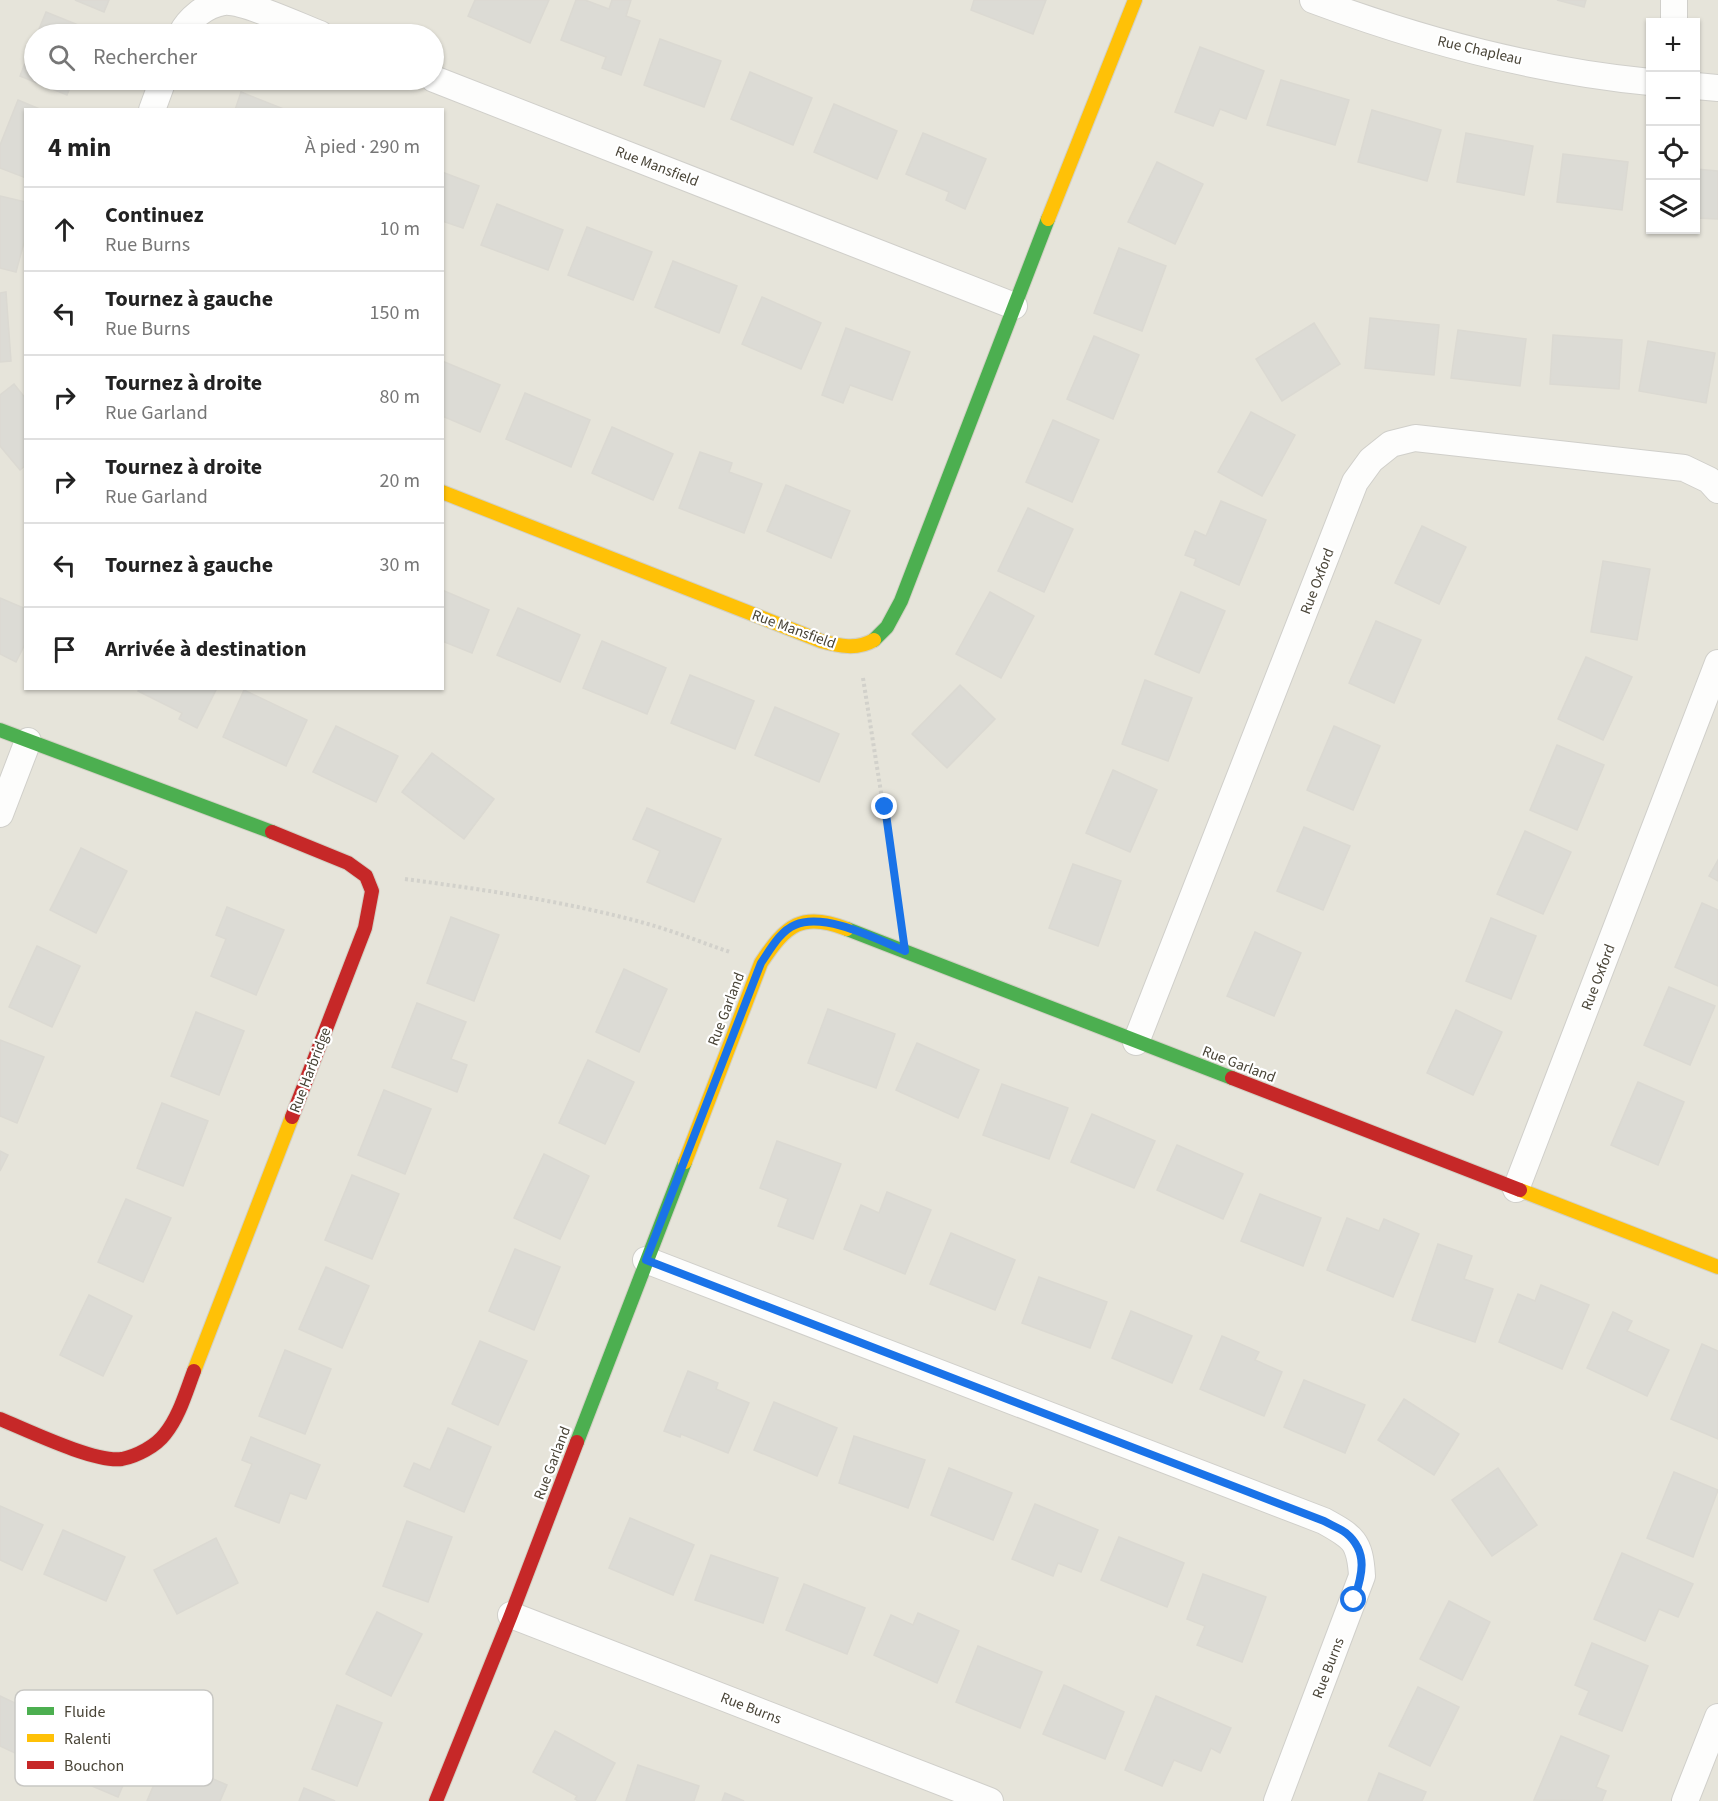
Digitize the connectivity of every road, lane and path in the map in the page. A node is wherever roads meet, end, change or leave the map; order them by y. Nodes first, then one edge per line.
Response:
1 (1135, 0) edge
2 (1313, 0) edge
3 (1674, 0) edge
4 (1674, 18) edge
5 (189, 24) edge
6 (294, 24) edge
7 (1646, 82) edge
8 (444, 83) edge
9 (1700, 86) edge
10 (1718, 88) edge
11 (159, 90) edge
12 (153, 108) edge
13 (1014, 306) junction
14 (1718, 490) edge
15 (444, 493) edge
16 (858, 648) junction
17 (1718, 663) edge
18 (0, 730) edge
19 (28, 741) junction
20 (0, 814) edge
21 (366, 874) junction
22 (905, 951) junction
23 (761, 963) junction
24 (1136, 1042) junction
25 (1516, 1189) junction
26 (646, 1260) junction
27 (1718, 1267) edge
28 (0, 1419) edge
29 (511, 1615) junction
30 (1718, 1717) edge
31 (436, 1801) edge
32 (990, 1801) edge
33 (1277, 1801) edge
34 (1685, 1801) edge

1 - 13 street
2 - 7 street, Rue Chapleau
3 - 4 street
5 - 6 street
8 - 13 street, Rue Mansfield
9 - 10 street
11 - 12 street
13 - 16 street
14 - 24 street, Rue Oxford
15 - 16 street, Rue Mansfield
16 - 22 path
17 - 25 street, Rue Oxford
18 - 19 street
19 - 20 street
19 - 21 street
21 - 23 path
21 - 28 street, Rue Harbridge
22 - 23 street, Rue Garland
22 - 24 street, Rue Garland
23 - 26 street, Rue Garland
24 - 25 street, Rue Garland
25 - 27 street, Rue Garland
26 - 29 street, Rue Garland
26 - 33 street, Rue Burns
29 - 31 street, Rue Garland
29 - 32 street, Rue Burns
30 - 34 street

